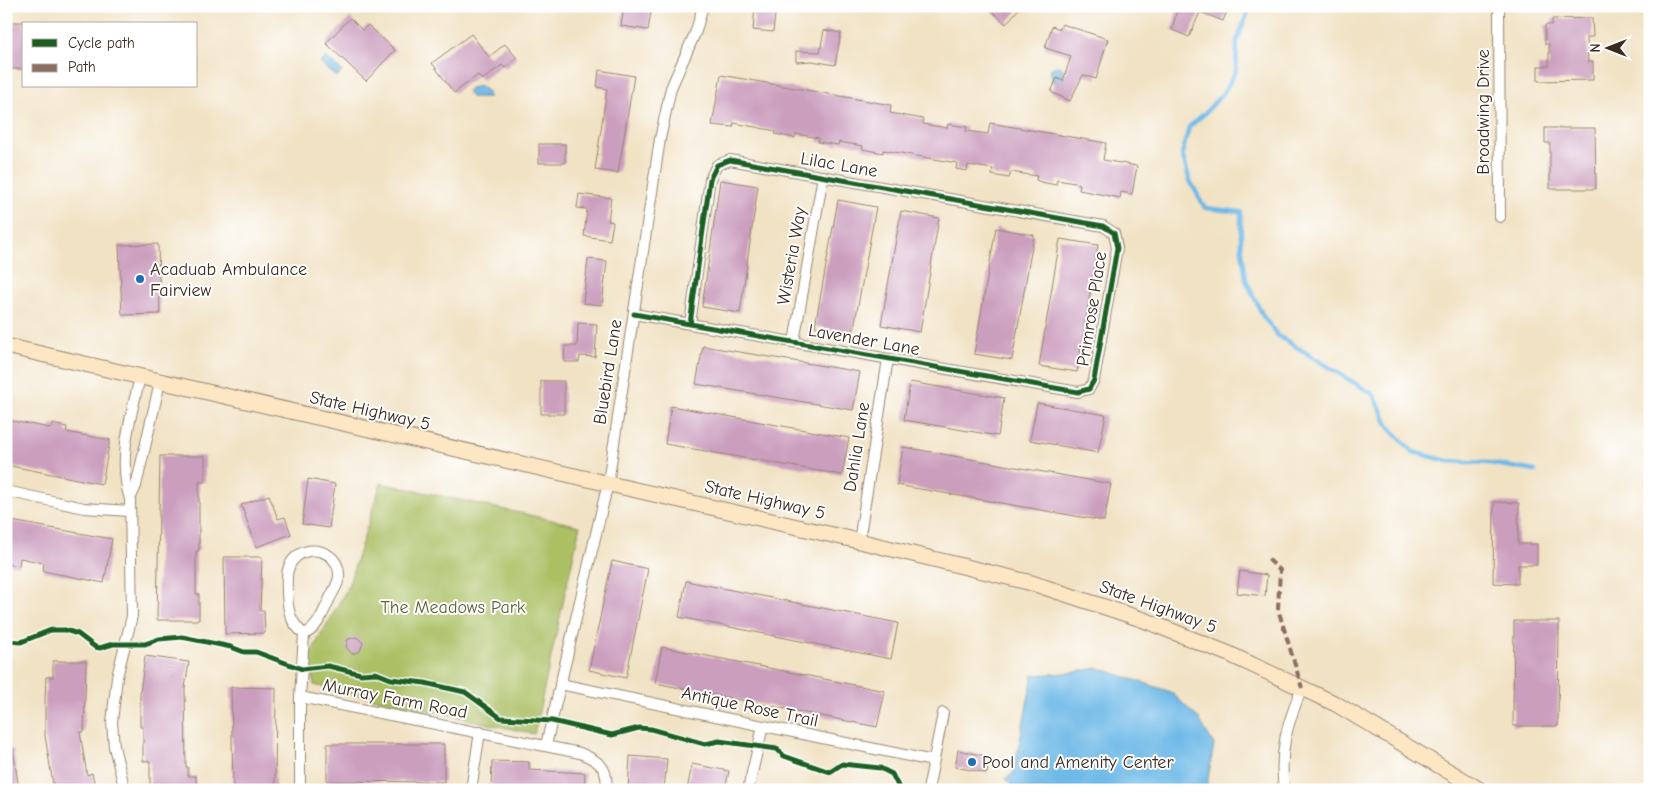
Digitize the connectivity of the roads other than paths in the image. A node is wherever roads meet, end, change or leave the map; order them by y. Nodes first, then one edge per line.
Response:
1 (703, 6) edge
2 (1499, 6) edge
3 (823, 176) junction
4 (1500, 218) dead end
5 (1114, 233) joint
6 (634, 314) junction
7 (690, 324) junction
8 (794, 342) junction
9 (6, 346) edge
10 (888, 359) junction
11 (140, 377) junction
12 (160, 382) junction
13 (1089, 389) joint
14 (608, 483) junction
15 (6, 491) edge
16 (130, 499) junction
17 (130, 511) junction
18 (859, 541) junction
19 (304, 634) junction
20 (560, 684) junction
21 (1302, 688) junction
22 (300, 697) junction
23 (943, 713) dead end
24 (762, 726) junction
25 (480, 732) junction
26 (546, 745) junction
27 (933, 761) junction
28 (125, 790) edge
29 (300, 790) edge
30 (471, 790) edge
31 (606, 790) edge
32 (748, 790) edge
33 (928, 790) edge
34 (1284, 790) edge
35 (1480, 790) edge

1 - 6 street, Bluebird Lane
2 - 4 street, Broadwing Drive
3 - 5 street, Lilac Lane
3 - 7 street, Lilac Lane
3 - 8 street, Wisteria Way
5 - 13 street, Primrose Place
6 - 7 street, Lavender Lane
6 - 14 street, Bluebird Lane
7 - 8 street, Lavender Lane
8 - 10 street, Lavender Lane
9 - 11 main road, State Highway 5
10 - 13 street, Lavender Lane
10 - 18 street, Dahlia Lane
11 - 12 main road, State Highway 5
11 - 16 street
12 - 14 main road, State Highway 5
12 - 16 street
14 - 18 main road, State Highway 5
14 - 20 street, Bluebird Lane
15 - 17 street
16 - 17 street
17 - 28 street
18 - 21 main road, State Highway 5
19 - 19 street
19 - 22 street
20 - 24 street, Antique Rose Trail
20 - 26 street, Bluebird Lane
21 - 34 street
21 - 35 main road, State Highway 5
22 - 25 street, Murray Farm Road
22 - 29 street
23 - 27 street
24 - 27 street, Antique Rose Trail
24 - 32 street
25 - 26 street, Murray Farm Road
25 - 30 street
26 - 31 street, Murray Farm Road
27 - 33 street

